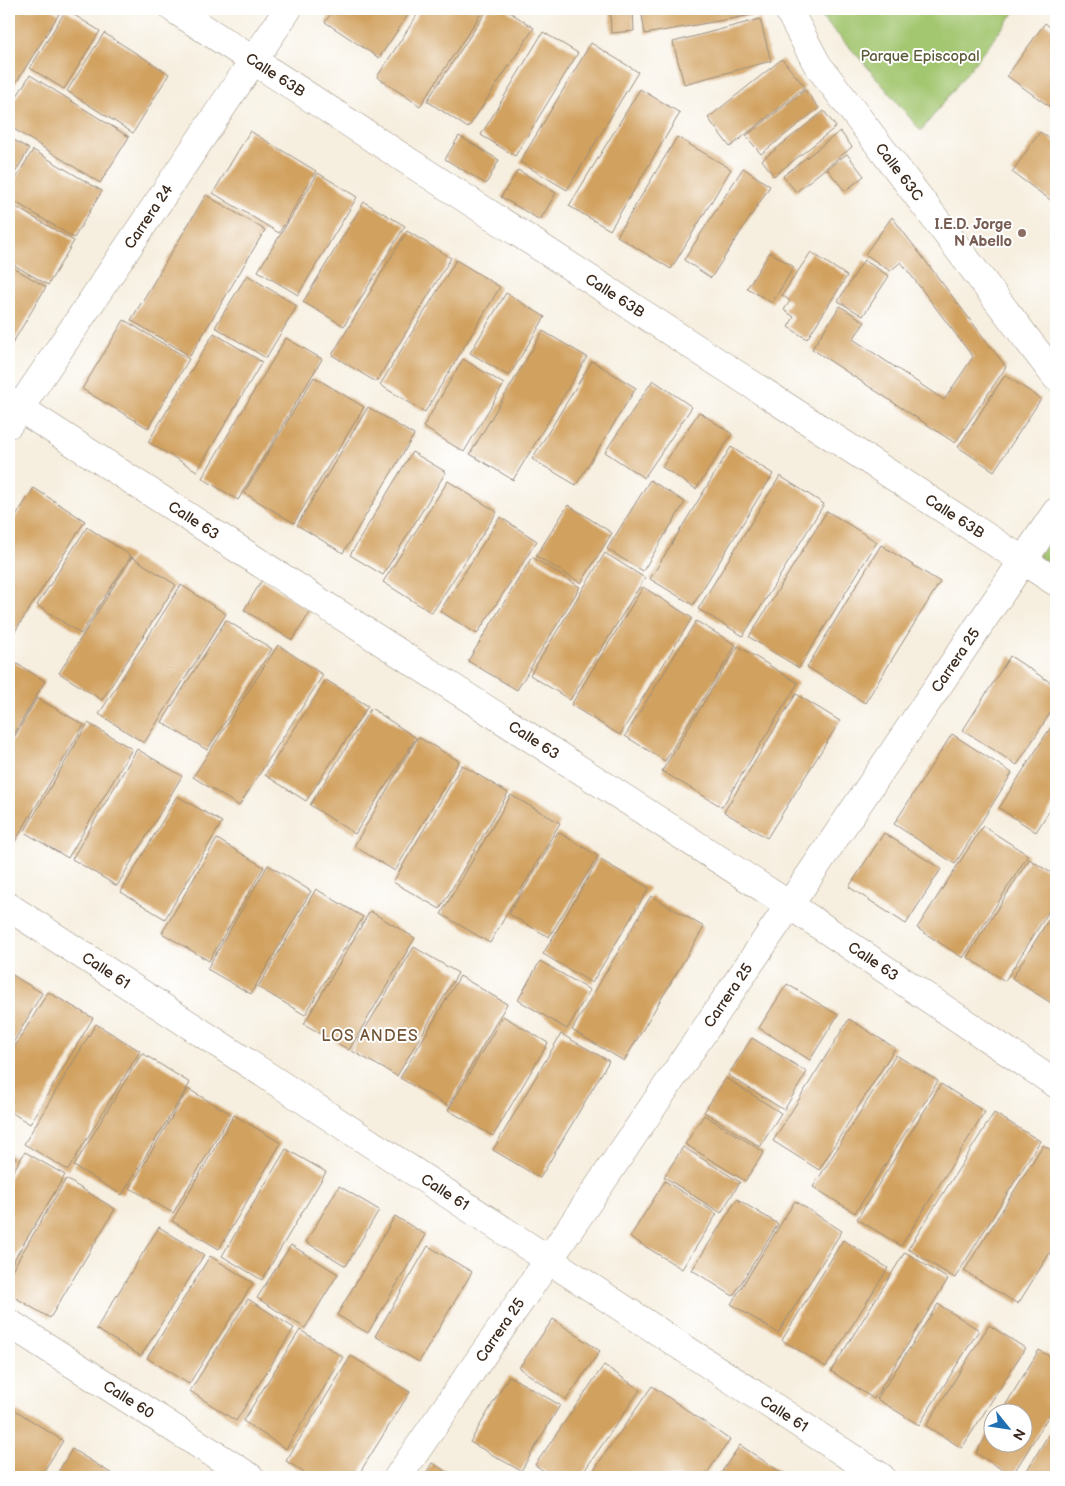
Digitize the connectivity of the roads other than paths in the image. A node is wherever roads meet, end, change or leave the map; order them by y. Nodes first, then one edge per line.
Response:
1 (174, 9) edge
2 (288, 9) edge
3 (788, 9) edge
4 (253, 60) junction
5 (1056, 376) edge
6 (12, 411) edge
7 (1056, 512) edge
8 (1023, 561) junction
9 (1056, 582) edge
10 (791, 906) junction
11 (9, 907) edge
12 (1056, 1084) edge
13 (548, 1261) junction
14 (9, 1324) edge
15 (250, 1477) edge
16 (398, 1477) edge
17 (880, 1477) edge

1 - 4 street, Calle 63B
2 - 4 street, Carrera 24
3 - 5 street, Calle 63C
4 - 6 street, Carrera 24
4 - 8 street, Calle 63B
6 - 10 street, Calle 63
7 - 8 street, Carrera 25
8 - 9 street, Calle 63B
8 - 10 street, Carrera 25
10 - 12 street, Calle 63
10 - 13 street, Carrera 25
11 - 13 street, Calle 61
13 - 16 street, Carrera 25
13 - 17 street, Calle 61
14 - 15 street, Calle 60

